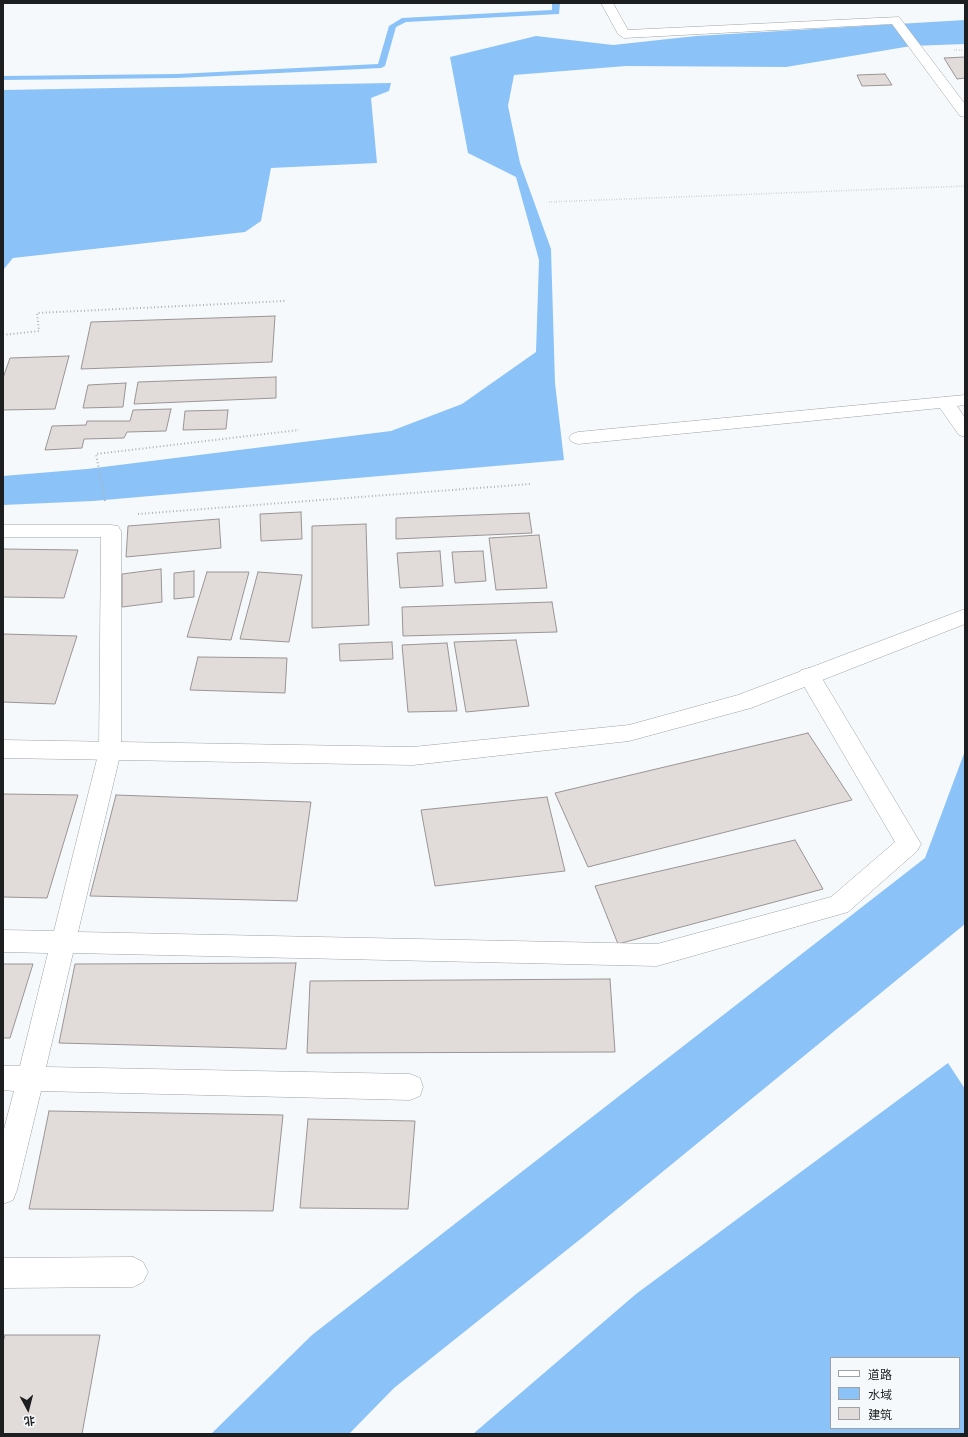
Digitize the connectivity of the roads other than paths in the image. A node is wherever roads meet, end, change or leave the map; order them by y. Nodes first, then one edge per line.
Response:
1 (607, 3) edge
2 (965, 113) edge
3 (965, 400) edge
4 (945, 402) junction
5 (965, 431) edge
6 (578, 438) dead end
7 (3, 531) edge
8 (965, 616) edge
9 (809, 676) junction
10 (3, 750) edge
11 (110, 751) junction
12 (3, 941) edge
13 (63, 942) junction
14 (3, 1078) edge
15 (30, 1078) junction
16 (410, 1087) dead end
17 (3, 1190) edge
18 (133, 1272) dead end
19 (3, 1273) edge

1 - 2 street
3 - 4 street
4 - 5 street
4 - 6 street
7 - 11 street
8 - 9 street
9 - 11 street
9 - 13 street
10 - 11 street
11 - 13 street
12 - 13 street
13 - 15 street
14 - 15 street
15 - 16 street
15 - 17 street
18 - 19 street

